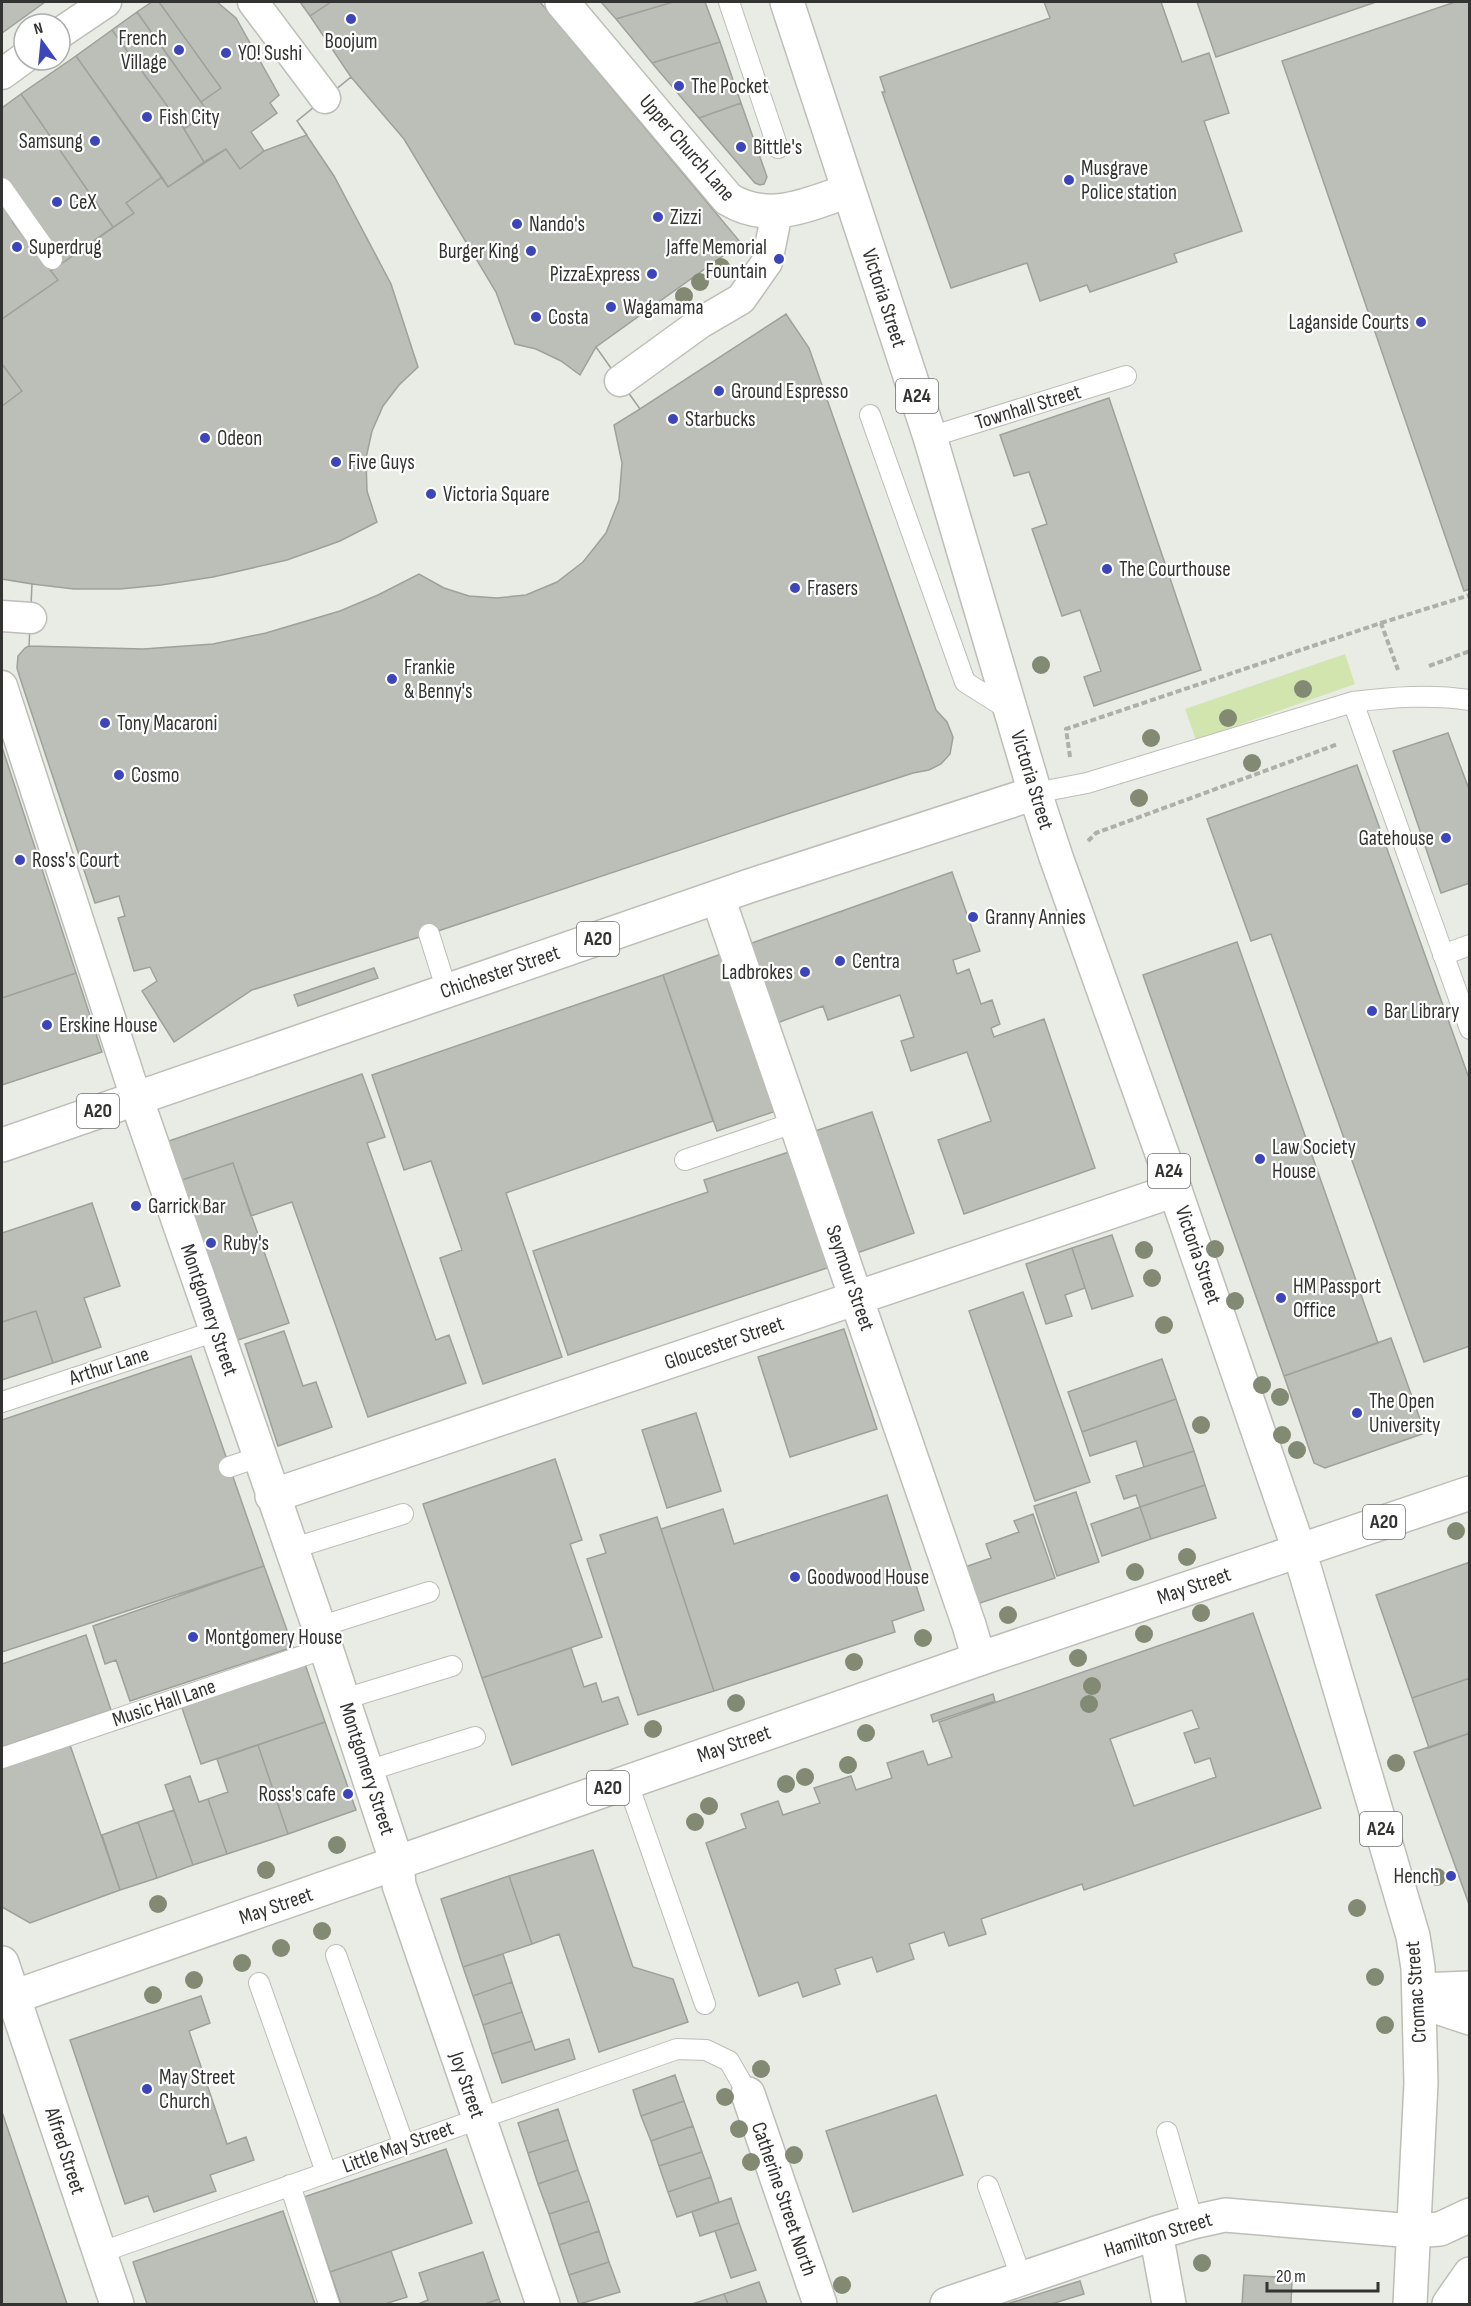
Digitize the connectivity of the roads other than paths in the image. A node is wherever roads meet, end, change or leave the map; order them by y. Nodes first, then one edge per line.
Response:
1 (106, 2) edge
2 (253, 2) edge
3 (562, 2) edge
4 (729, 2) edge
5 (787, 2) edge
6 (72, 25) edge
7 (325, 98) dead end
8 (778, 148) dead end
9 (2, 188) edge
10 (848, 191) junction
11 (777, 212) junction
12 (52, 259) dead end
13 (1126, 376) dead end
14 (621, 381) dead end
15 (870, 415) dead end
16 (930, 437) junction
17 (2, 616) edge
18 (31, 618) dead end
19 (2, 686) edge
20 (1470, 700) edge
21 (1353, 702) junction
22 (1011, 711) junction
23 (1035, 793) junction
24 (718, 898) junction
25 (429, 934) dead end
26 (1470, 945) edge
27 (1443, 955) junction
28 (447, 991) junction
29 (1470, 1029) edge
30 (136, 1098) junction
31 (796, 1122) junction
32 (2, 1145) edge
33 (685, 1160) dead end
34 (1175, 1190) junction
35 (857, 1298) junction
36 (216, 1331) junction
37 (2, 1401) edge
38 (1470, 1493) edge
39 (272, 1496) junction
40 (403, 1514) dead end
41 (291, 1549) junction
42 (1299, 1550) junction
43 (429, 1593) dead end
44 (323, 1638) junction
45 (979, 1659) junction
46 (452, 1666) dead end
47 (344, 1700) junction
48 (475, 1737) dead end
49 (2, 1758) edge
50 (367, 1771) junction
51 (627, 1781) junction
52 (397, 1863) junction
53 (336, 1954) dead end
54 (2, 1963) edge
55 (259, 1983) dead end
56 (1470, 1988) edge
57 (1419, 1995) junction
58 (8, 1999) edge
59 (705, 2004) dead end
60 (1470, 2018) edge
61 (748, 2094) joint
62 (478, 2118) junction
63 (1167, 2132) dead end
64 (404, 2145) junction
65 (326, 2172) junction
66 (290, 2185) junction
67 (988, 2186) dead end
68 (1470, 2215) edge
69 (1193, 2222) junction
70 (1413, 2231) junction
71 (1156, 2233) junction
72 (99, 2253) junction
73 (1470, 2274) edge
74 (1022, 2279) junction
75 (117, 2304) edge
76 (329, 2304) edge
77 (543, 2304) edge
78 (820, 2304) edge
79 (947, 2304) edge
80 (1169, 2304) edge
81 (1410, 2304) edge
82 (1449, 2304) edge

1 - 6 street
2 - 7 street
3 - 11 main road, Upper Church Lane
4 - 8 lane
5 - 10 main road, Victoria Street / A24
9 - 12 lane
10 - 11 main road, Upper Church Lane
10 - 16 main road, Victoria Street / A24
11 - 14 street
13 - 16 lane, Townhall Street
15 - 22 lane
16 - 22 main road, Victoria Street / A24
17 - 18 street
19 - 30 street, Montgomery Street
20 - 21 lane
21 - 23 lane
21 - 27 lane
22 - 23 main road, Victoria Street / A24
23 - 24 main road, Chichester Street / A20
23 - 34 main road, Victoria Street / A24
24 - 28 main road, Chichester Street / A20
24 - 31 main road, Seymour Street
25 - 28 lane
26 - 27 lane
27 - 29 lane
28 - 30 main road, Chichester Street / A20
30 - 32 main road, Chichester Street / A20
30 - 36 main road, Montgomery Street
31 - 33 lane
31 - 35 main road, Seymour Street
34 - 35 main road, Gloucester Street
34 - 42 main road, Victoria Street / A24
35 - 39 main road, Gloucester Street
35 - 45 main road, Seymour Street
36 - 37 lane, Arthur Lane
36 - 39 main road, Montgomery Street
38 - 42 main road, May Street / A20
39 - 41 main road, Montgomery Street
40 - 41 lane
41 - 44 main road, Montgomery Street
42 - 45 main road, May Street / A20
42 - 57 main road, Cromac Street / A24
43 - 44 lane, Music Hall Lane
44 - 47 main road, Montgomery Street
44 - 49 lane, Music Hall Lane
45 - 51 main road, May Street / A20
46 - 47 lane
47 - 50 main road, Montgomery Street
48 - 50 lane
50 - 52 main road, Montgomery Street
51 - 52 main road, May Street / A20
51 - 59 lane
52 - 58 main road, May Street / A20
52 - 62 main road, Joy Street
53 - 64 lane
54 - 58 main road, Alfred Street
55 - 65 lane
56 - 57 main road
57 - 60 main road
57 - 70 main road, Cromac Street / A24
58 - 72 main road, Alfred Street
61 - 62 lane, Little May Street
61 - 78 main road, Catherine Street North
62 - 64 lane, Little May Street
62 - 77 main road, Joy Street
63 - 69 lane
64 - 65 lane, Little May Street
65 - 66 lane, Little May Street
66 - 72 lane, Little May Street
66 - 76 lane
67 - 74 lane
68 - 70 main road, Hamilton Street
69 - 70 main road, Hamilton Street
69 - 71 main road, Hamilton Street
70 - 81 main road, Cromac Street / A24
71 - 74 main road, Hamilton Street
71 - 80 main road
72 - 75 main road, Alfred Street
73 - 82 main road
74 - 79 main road, Hamilton Street

